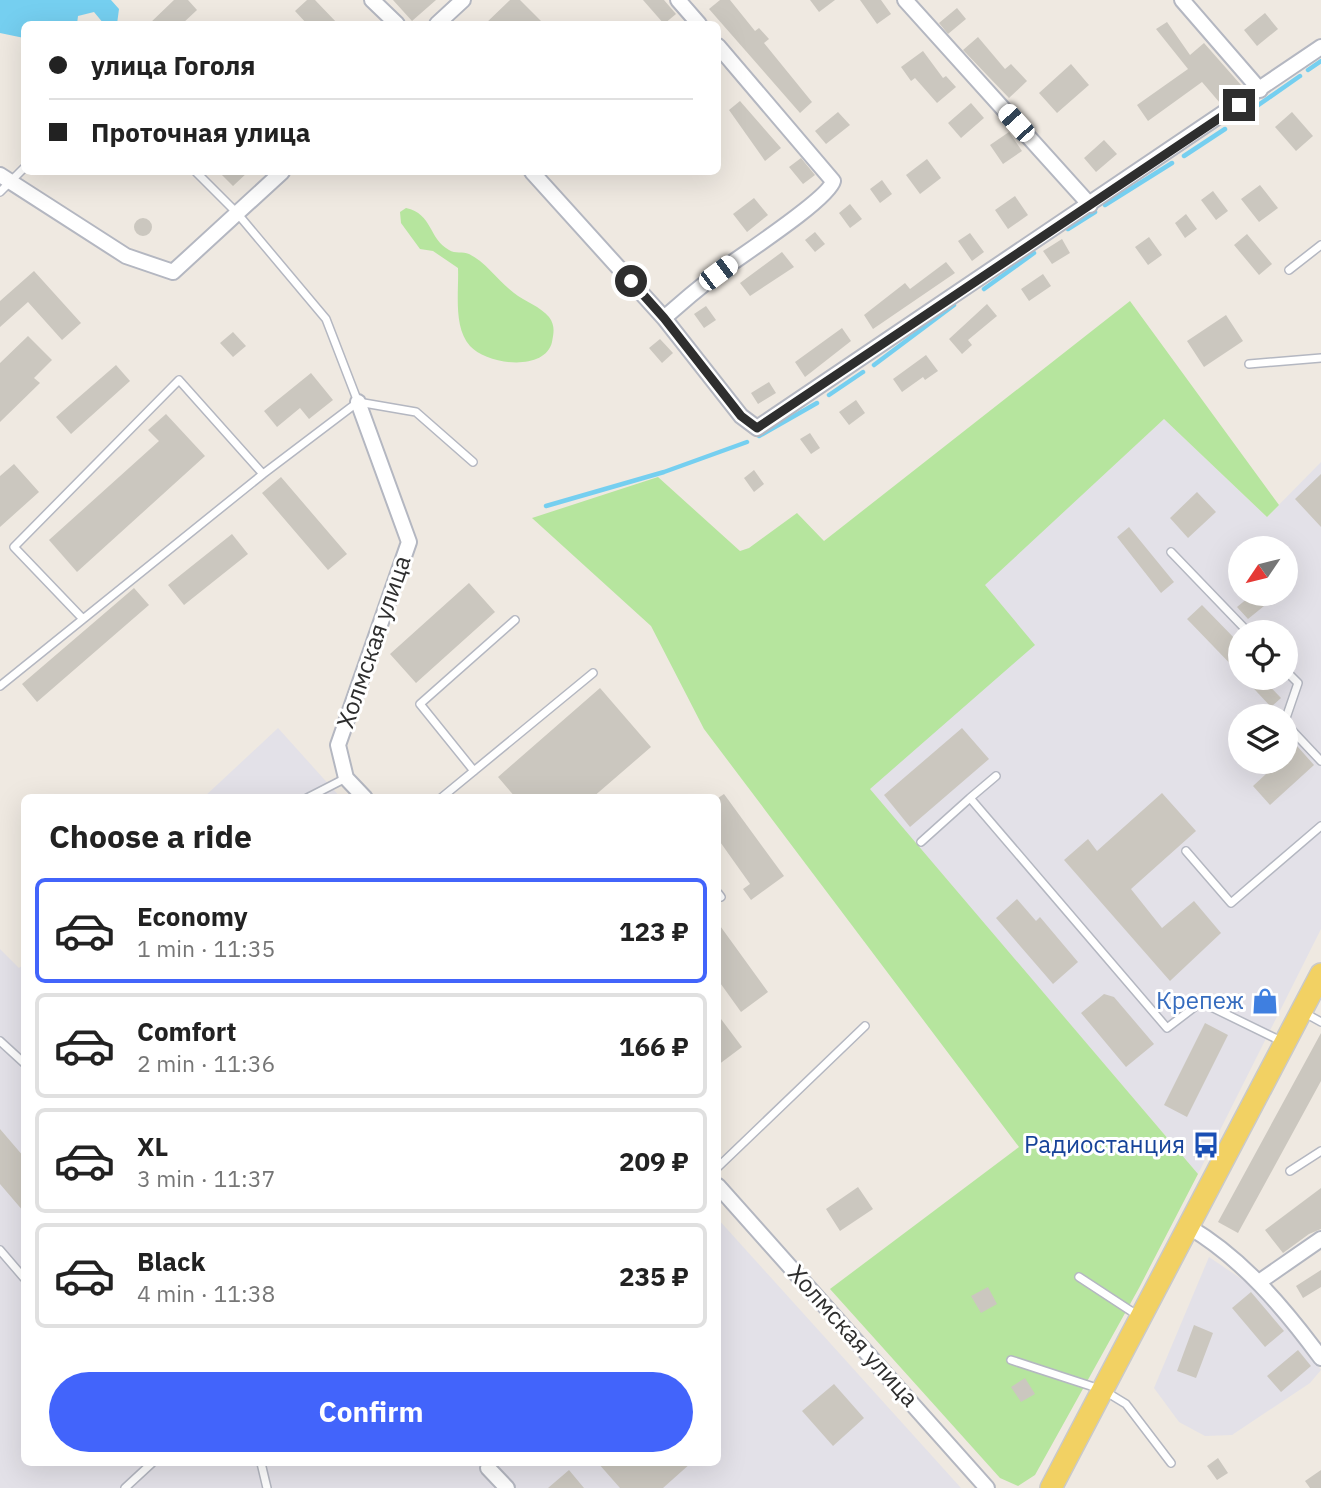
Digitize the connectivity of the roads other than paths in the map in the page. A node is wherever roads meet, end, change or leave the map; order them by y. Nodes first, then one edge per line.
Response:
1 (372, 0) edge
2 (463, 0) edge
3 (678, 0) edge
4 (905, 0) edge
5 (1182, 0) edge
6 (394, 21) edge
7 (440, 21) edge
8 (696, 21) edge
9 (1321, 47) edge
10 (721, 50) edge
11 (1260, 90) junction
12 (21, 171) edge
13 (200, 175) edge
14 (279, 175) edge
15 (535, 175) edge
16 (4, 183) edge
17 (1090, 205) junction
18 (237, 213) junction
19 (1321, 245) edge
20 (1290, 270) dead end
21 (664, 318) junction
22 (1321, 358) edge
23 (1249, 364) dead end
24 (358, 402) junction
25 (473, 462) dead end
26 (262, 474) junction
27 (1171, 552) dead end
28 (83, 620) junction
29 (515, 620) dead end
30 (1236, 620) edge
31 (593, 673) dead end
32 (0, 686) edge
33 (1298, 737) edge
34 (1321, 761) edge
35 (474, 771) junction
36 (996, 776) dead end
37 (346, 778) junction
38 (315, 794) edge
39 (361, 794) edge
40 (446, 794) edge
41 (970, 798) junction
42 (1321, 825) edge
43 (921, 842) dead end
44 (1186, 851) dead end
45 (1321, 974) edge
46 (1301, 1011) junction
47 (1321, 1022) edge
48 (865, 1026) dead end
49 (0, 1041) edge
50 (1285, 1042) junction
51 (21, 1060) edge
52 (1321, 1152) edge
53 (721, 1164) edge
54 (1290, 1171) dead end
55 (721, 1189) edge
56 (1189, 1227) junction
57 (1321, 1239) edge
58 (0, 1250) edge
59 (21, 1274) edge
60 (1079, 1277) dead end
61 (1259, 1282) junction
62 (1141, 1317) junction
63 (1321, 1358) edge
64 (1011, 1360) dead end
65 (1103, 1390) junction
66 (1171, 1463) dead end
67 (149, 1466) edge
68 (262, 1466) edge
69 (488, 1468) dead end
70 (125, 1488) edge
71 (267, 1488) edge
72 (507, 1488) edge
73 (988, 1488) edge
74 (1051, 1488) edge

1 - 6 street
2 - 7 street
3 - 8 street
4 - 17 street
5 - 11 street
9 - 11 street
10 - 21 street
11 - 17 street
12 - 16 lane
13 - 18 lane
14 - 18 street
15 - 21 street
16 - 18 street
17 - 21 street
18 - 24 lane
19 - 20 lane
22 - 23 lane
24 - 25 lane
24 - 26 lane
24 - 37 street, Холмская улица
26 - 28 lane
26 - 28 lane
27 - 30 lane
28 - 32 lane
29 - 35 lane
31 - 35 lane
33 - 34 lane
35 - 40 lane
36 - 41 lane
37 - 38 lane
37 - 39 street
41 - 43 lane
41 - 50 lane
42 - 44 lane
45 - 46 main road
46 - 47 lane
46 - 50 main road
48 - 53 lane
49 - 51 lane
50 - 56 main road
52 - 54 lane
55 - 73 street, Холмская улица
56 - 61 street
56 - 62 main road
57 - 61 street
58 - 59 lane
60 - 62 lane
61 - 63 street
62 - 65 main road
64 - 65 lane
65 - 66 lane
65 - 74 main road
67 - 70 lane
68 - 71 lane
69 - 72 street

